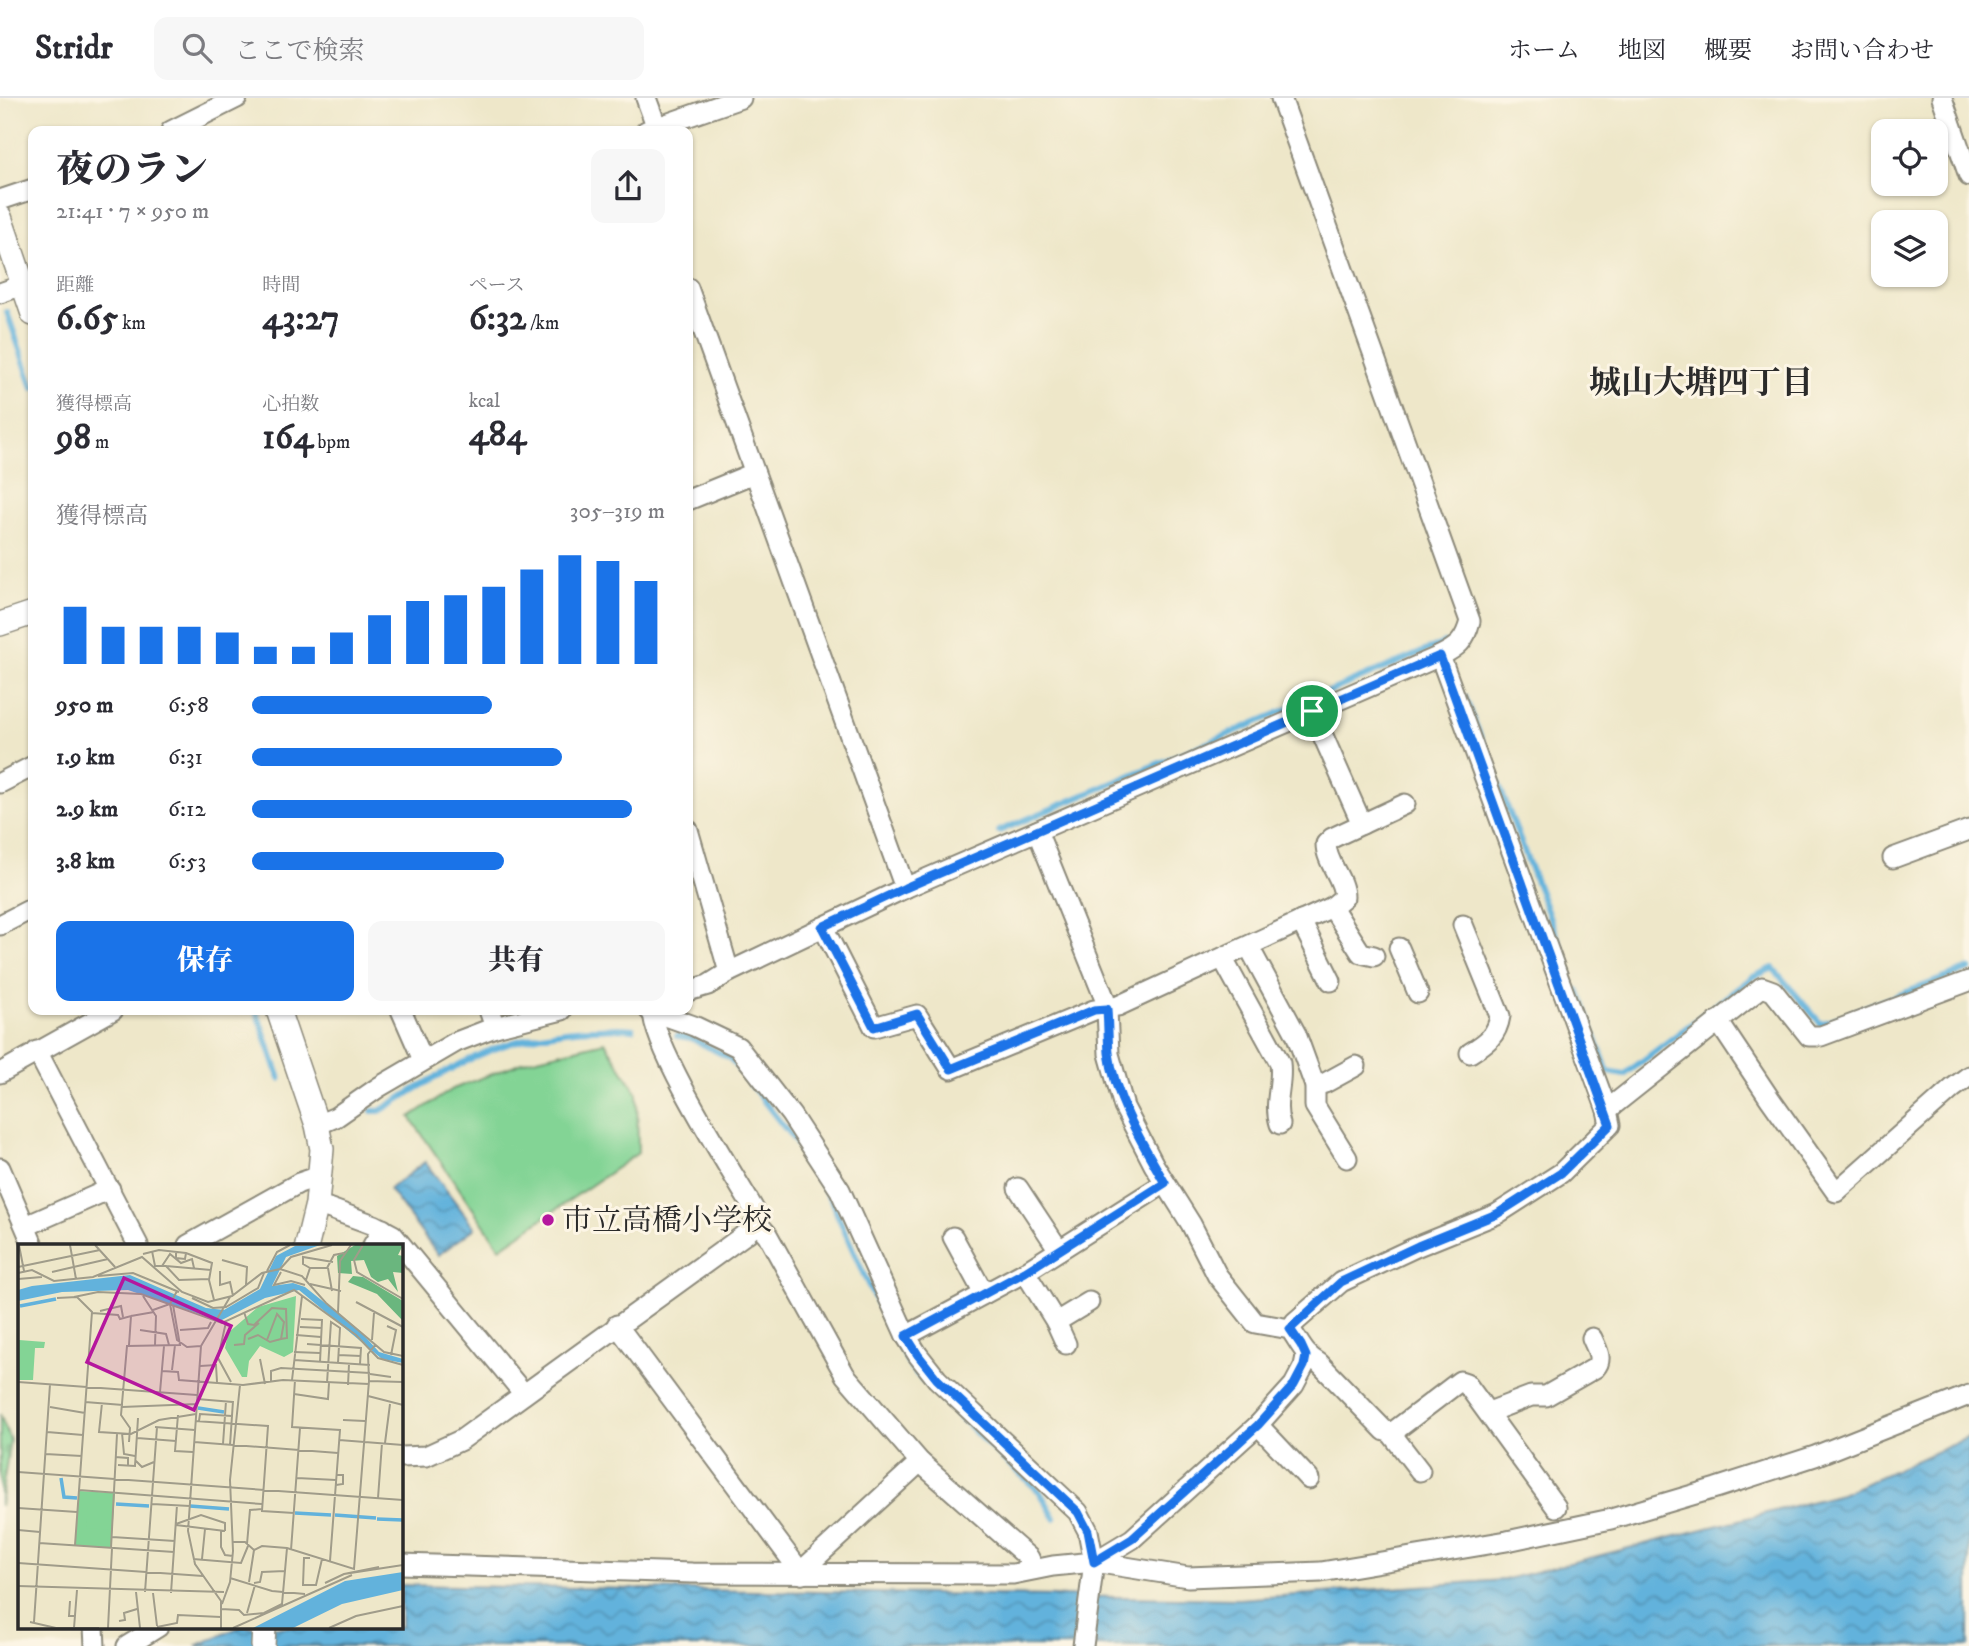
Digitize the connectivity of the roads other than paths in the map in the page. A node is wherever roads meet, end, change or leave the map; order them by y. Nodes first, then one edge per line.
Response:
1 (237, 98) edge
2 (646, 98) edge
3 (741, 98) edge
4 (1281, 98) edge
5 (1942, 98) edge
6 (182, 126) edge
7 (650, 126) edge
8 (662, 126) edge
9 (1969, 176) edge
10 (28, 191) edge
11 (0, 200) edge
12 (0, 217) edge
13 (23, 285) junction
14 (0, 293) edge
15 (28, 300) edge
16 (693, 302) edge
17 (754, 473) junction
18 (693, 498) edge
19 (28, 615) edge
20 (0, 625) edge
21 (1440, 656) junction
22 (1312, 711) junction
23 (28, 769) edge
24 (0, 783) edge
25 (1405, 804) dead end
26 (1362, 824) junction
27 (1969, 830) edge
28 (1037, 831) junction
29 (693, 847) edge
30 (1893, 858) dead end
31 (905, 888) junction
32 (1332, 907) junction
33 (28, 911) edge
34 (1301, 921) junction
35 (0, 925) edge
36 (1463, 925) dead end
37 (822, 927) junction
38 (1249, 947) junction
39 (1399, 948) dead end
40 (1374, 956) dead end
41 (1223, 959) junction
42 (729, 972) junction
43 (1331, 981) dead end
44 (1969, 981) edge
45 (693, 990) edge
46 (1419, 993) dead end
47 (1107, 1009) junction
48 (104, 1015) edge
49 (280, 1015) edge
50 (403, 1015) edge
51 (518, 1015) edge
52 (652, 1015) edge
53 (665, 1015) edge
54 (492, 1018) edge
55 (1718, 1021) junction
56 (37, 1051) junction
57 (1470, 1053) dead end
58 (423, 1060) junction
59 (1356, 1066) dead end
60 (0, 1073) edge
61 (1969, 1076) edge
62 (1314, 1086) junction
63 (1607, 1110) junction
64 (1280, 1124) dead end
65 (317, 1125) junction
66 (1346, 1158) dead end
67 (0, 1168) edge
68 (320, 1177) junction
69 (1165, 1183) junction
70 (1018, 1188) dead end
71 (110, 1189) junction
72 (317, 1204) junction
73 (757, 1223) junction
74 (26, 1226) junction
75 (378, 1237) edge
76 (953, 1237) dead end
77 (33, 1244) edge
78 (138, 1244) edge
79 (190, 1244) edge
80 (307, 1244) edge
81 (400, 1244) edge
82 (402, 1247) edge
83 (1059, 1250) junction
84 (1025, 1272) junction
85 (984, 1294) junction
86 (1089, 1302) dead end
87 (1056, 1322) junction
88 (617, 1325) junction
89 (1290, 1329) junction
90 (906, 1336) junction
91 (1592, 1338) dead end
92 (1066, 1344) dead end
93 (1306, 1356) junction
94 (524, 1394) junction
95 (1969, 1395) edge
96 (1489, 1412) junction
97 (1258, 1425) junction
98 (1390, 1432) junction
99 (402, 1457) edge
100 (920, 1462) junction
101 (1420, 1471) dead end
102 (1309, 1479) dead end
103 (1556, 1507) dead end
104 (402, 1564) edge
105 (1034, 1569) junction
106 (1092, 1570) junction
107 (802, 1574) junction
108 (94, 1628) edge
109 (156, 1628) edge
110 (264, 1628) edge
111 (95, 1646) edge
112 (127, 1646) edge
113 (263, 1646) edge
114 (1083, 1646) edge

1 - 6 street
2 - 7 street
3 - 8 street
4 - 21 street
5 - 9 street
10 - 11 street
12 - 13 street
13 - 14 street
13 - 15 street
16 - 17 street
17 - 18 street
17 - 31 street
19 - 20 street
21 - 22 street
21 - 63 street
22 - 26 street
22 - 28 street
23 - 24 street
25 - 26 street
26 - 32 street
27 - 30 street
28 - 31 street
28 - 47 street
29 - 42 street
31 - 37 street
32 - 34 street
32 - 40 street
33 - 35 street
34 - 38 street
34 - 43 street
36 - 57 street
37 - 42 street
37 - 47 street
38 - 41 street
38 - 62 street
39 - 46 street
41 - 47 street
41 - 64 street
42 - 45 street
44 - 55 street
47 - 69 street
48 - 56 street
49 - 65 street
50 - 58 street
51 - 54 street
52 - 73 street
53 - 90 street
54 - 58 street
55 - 61 street
55 - 63 street
56 - 60 street
56 - 71 street
58 - 65 street
59 - 62 street
62 - 66 street
63 - 89 street
65 - 68 street
67 - 74 street
68 - 72 street
68 - 79 street
69 - 83 street
69 - 89 street
70 - 83 street
71 - 74 street
71 - 78 street
72 - 75 street
72 - 80 street
73 - 88 street
73 - 100 street
74 - 77 street
75 - 81 street
76 - 85 street
82 - 94 street
83 - 84 street
84 - 85 street
84 - 87 street
85 - 90 street
86 - 87 street
87 - 92 street
88 - 94 street
88 - 107 street
89 - 93 street
90 - 106 street
91 - 96 street
93 - 97 street
93 - 98 street
94 - 99 street
95 - 106 street
96 - 98 street
96 - 103 street
97 - 102 street
97 - 106 street
98 - 101 street
100 - 105 street
100 - 107 street
104 - 107 street
105 - 106 street
105 - 107 street
106 - 114 street
108 - 111 street
109 - 112 street
110 - 113 street

